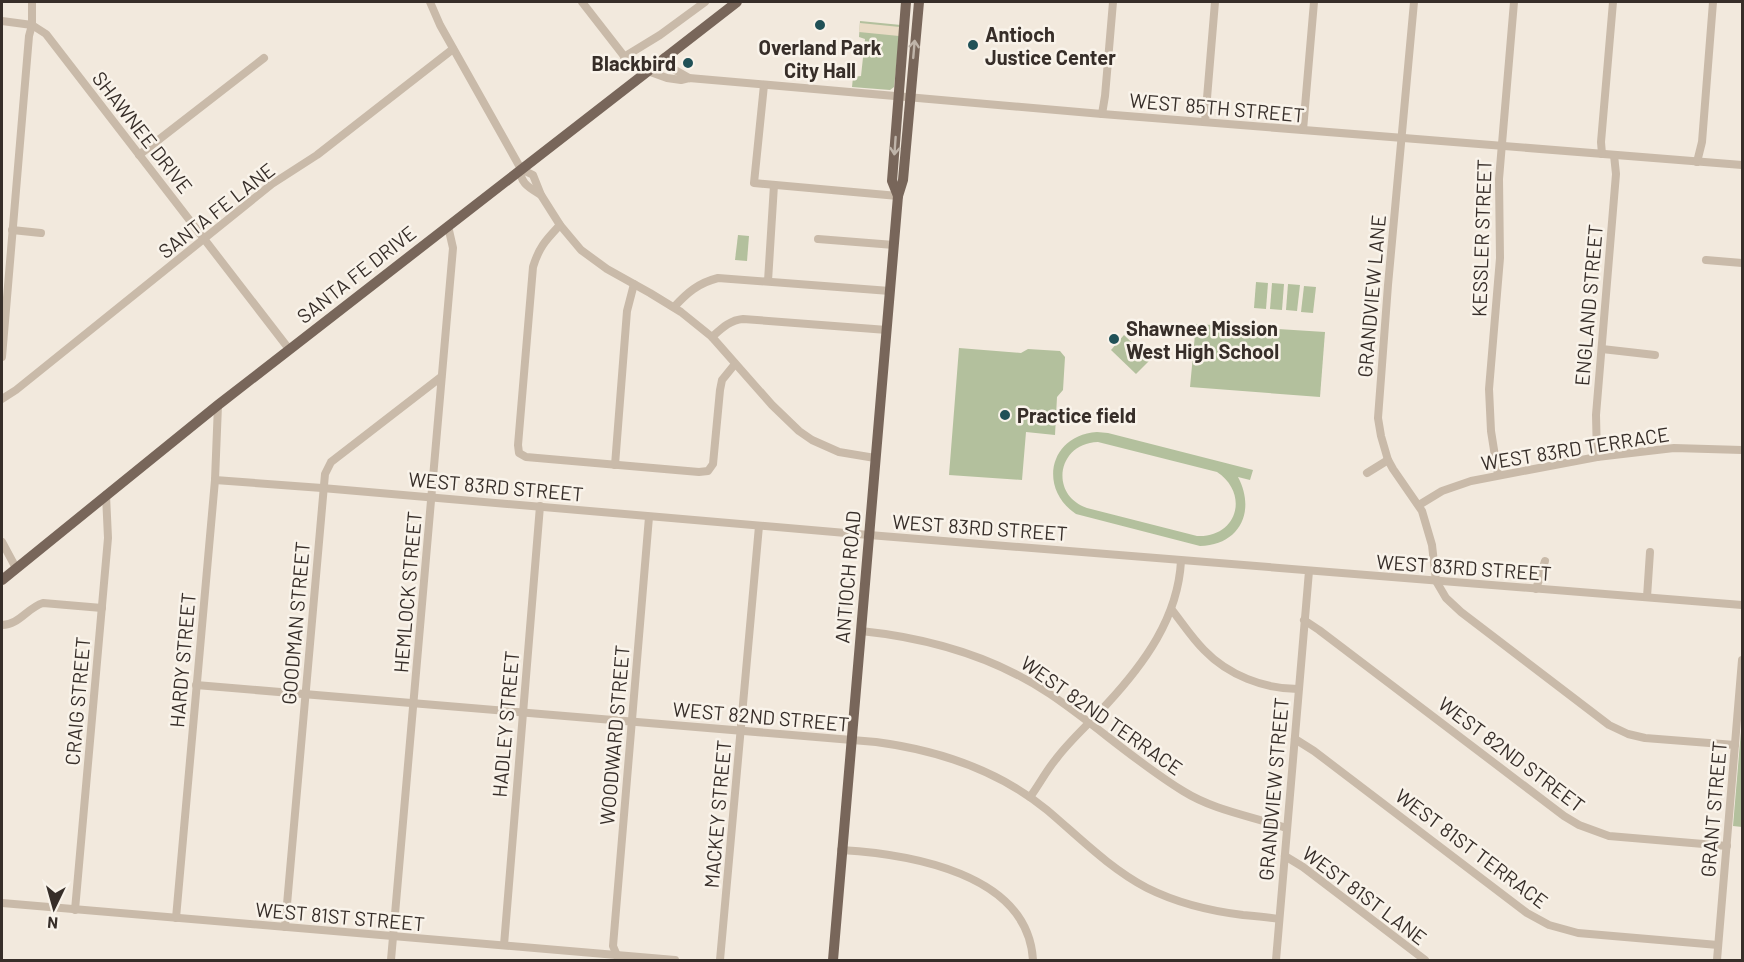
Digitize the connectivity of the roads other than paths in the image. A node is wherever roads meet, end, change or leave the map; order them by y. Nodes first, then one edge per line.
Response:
1 (32, 2) edge
2 (430, 2) edge
3 (705, 2) edge
4 (736, 2) edge
5 (906, 2) edge
6 (919, 2) edge
7 (1113, 2) edge
8 (1215, 2) edge
9 (1314, 2) edge
10 (1414, 2) edge
11 (1514, 2) edge
12 (1613, 2) edge
13 (1713, 2) edge
14 (584, 3) edge
15 (2, 21) edge
16 (32, 25) junction
17 (453, 49) junction
18 (624, 57) junction
19 (664, 57) junction
20 (264, 58) dead end
21 (646, 72) junction
22 (689, 78) junction
23 (764, 85) junction
24 (898, 96) junction
25 (910, 97) junction
26 (1102, 114) junction
27 (1205, 122) junction
28 (1303, 130) junction
29 (1403, 137) junction
30 (1501, 146) junction
31 (1602, 154) junction
32 (139, 155) junction
33 (1614, 155) junction
34 (1696, 162) junction
35 (1743, 165) edge
36 (521, 169) junction
37 (774, 185) junction
38 (897, 196) junction
39 (560, 225) junction
40 (448, 226) junction
41 (12, 230) junction
42 (41, 233) dead end
43 (205, 238) junction
44 (818, 239) dead end
45 (894, 245) junction
46 (1706, 260) dead end
47 (1743, 263) edge
48 (768, 281) junction
49 (634, 284) junction
50 (890, 291) junction
51 (674, 307) junction
52 (887, 330) junction
53 (712, 338) junction
54 (289, 349) junction
55 (1602, 349) junction
56 (1655, 355) dead end
57 (2, 357) edge
58 (735, 364) junction
59 (441, 377) junction
60 (2, 399) edge
61 (218, 405) junction
62 (1743, 450) edge
63 (1598, 457) junction
64 (875, 458) junction
65 (1388, 460) junction
66 (615, 465) junction
67 (1367, 473) dead end
68 (1498, 475) junction
69 (214, 480) junction
70 (322, 488) junction
71 (106, 495) junction
72 (431, 498) junction
73 (1419, 505) junction
74 (540, 506) junction
75 (649, 517) junction
76 (759, 526) junction
77 (869, 535) junction
78 (2, 542) edge
79 (1650, 552) dead end
80 (1181, 561) junction
81 (1545, 561) dead end
82 (16, 568) junction
83 (1309, 571) junction
84 (2, 580) edge
85 (1436, 581) junction
86 (1536, 589) junction
87 (1647, 597) junction
88 (1743, 605) edge
89 (102, 608) junction
90 (1172, 610) junction
91 (1304, 620) junction
92 (2, 625) edge
93 (861, 631) junction
94 (1743, 660) edge
95 (196, 685) junction
96 (1298, 689) junction
97 (305, 695) junction
98 (414, 704) junction
99 (523, 713) junction
100 (632, 723) junction
101 (1089, 723) junction
102 (741, 731) junction
103 (1295, 739) junction
104 (851, 740) junction
105 (1735, 746) junction
106 (1030, 797) junction
107 (1286, 828) junction
108 (1727, 846) junction
109 (841, 850) junction
110 (1285, 856) junction
111 (2, 903) edge
112 (75, 910) junction
113 (176, 918) junction
114 (1279, 919) junction
115 (285, 927) junction
116 (393, 937) junction
117 (504, 945) junction
118 (1718, 945) junction
119 (618, 958) edge
120 (391, 960) edge
121 (675, 960) edge
122 (720, 960) edge
123 (832, 960) edge
124 (1033, 960) edge
125 (1276, 960) edge
126 (1425, 960) edge
127 (1717, 960) edge

1 - 16 street
2 - 17 street
3 - 18 street
4 - 19 main road, SANTA FE DRIVE
5 - 24 main road, ANTIOCH ROAD
25 -> 6 main road, ANTIOCH ROAD
7 - 26 street
8 - 27 street
9 - 28 street
10 - 29 street, GRANDVIEW LANE
11 - 30 street, KESSLER STREET
12 - 31 street
13 - 34 street
14 - 18 street
15 - 16 street
16 - 32 street, SHAWNEE DRIVE
16 - 41 street
17 - 36 street
17 - 43 street, SANTA FE LANE
18 - 21 street
19 - 21 main road, SANTA FE DRIVE
19 - 22 street
20 - 32 street
21 - 22 street, WEST 85TH STREET
21 - 36 main road, SANTA FE DRIVE
22 - 23 street, WEST 85TH STREET
23 - 24 street, WEST 85TH STREET
23 - 37 street
24 - 25 street, WEST 85TH STREET
24 -> 38 main road, ANTIOCH ROAD
25 - 26 street, WEST 85TH STREET
25 - 38 main road, ANTIOCH ROAD
26 - 27 street, WEST 85TH STREET
27 - 28 street, WEST 85TH STREET
28 - 29 street, WEST 85TH STREET
29 - 30 street, WEST 85TH STREET
29 - 65 street, GRANDVIEW LANE
30 - 31 street, WEST 85TH STREET
30 - 68 street, KESSLER STREET
31 - 33 street, WEST 85TH STREET
32 - 43 street, SHAWNEE DRIVE
33 - 34 street, WEST 85TH STREET
33 - 55 street, ENGLAND STREET
34 - 35 street, WEST 85TH STREET
36 - 39 street
36 - 40 main road, SANTA FE DRIVE
37 - 38 street
37 - 48 street
38 - 45 main road, ANTIOCH ROAD
39 - 49 street
39 - 66 street, WEST 83RD STREET
40 - 54 main road, SANTA FE DRIVE
40 - 59 street, HEMLOCK STREET
41 - 42 street
41 - 57 street
43 - 54 street, SHAWNEE DRIVE
43 - 60 street, SANTA FE LANE
44 - 45 street
45 - 50 main road, ANTIOCH ROAD
46 - 47 street
48 - 50 street
48 - 51 street
49 - 51 street
49 - 66 street
50 - 52 main road, ANTIOCH ROAD
51 - 53 street
52 - 53 street
52 - 64 main road, ANTIOCH ROAD
53 - 58 street
54 - 61 main road, SANTA FE DRIVE
55 - 56 street
55 - 63 street, ENGLAND STREET
58 - 64 street
58 - 66 street, WEST 83RD STREET
59 - 70 street, GOODMAN STREET
59 - 72 street, HEMLOCK STREET
61 - 69 street, HARDY STREET
61 - 71 main road, SANTA FE DRIVE
62 - 63 street, WEST 83RD TERRACE
63 - 68 street, WEST 83RD TERRACE
64 - 77 main road, ANTIOCH ROAD
65 - 67 street
65 - 73 street, GRANDVIEW LANE
68 - 73 street, WEST 83RD TERRACE
69 - 70 street, WEST 83RD STREET
69 - 95 street, HARDY STREET
70 - 72 street, WEST 83RD STREET
70 - 97 street, GOODMAN STREET
71 - 82 main road, SANTA FE DRIVE
71 - 89 street, CRAIG STREET
72 - 74 street, WEST 83RD STREET
72 - 98 street, HEMLOCK STREET
73 - 85 street, GRANDVIEW LANE
74 - 75 street, WEST 83RD STREET
74 - 99 street, HADLEY STREET
75 - 76 street, WEST 83RD STREET
75 - 100 street, WOODWARD STREET
76 - 77 street, WEST 83RD STREET
76 - 102 street, MACKEY STREET
77 - 80 street, WEST 83RD STREET
77 - 93 main road, ANTIOCH ROAD
78 - 82 street
79 - 87 street
80 - 83 street, WEST 83RD STREET
80 - 90 street
81 - 86 street
82 - 84 main road, SANTA FE DRIVE
83 - 85 street, WEST 83RD STREET
83 - 91 street
85 - 86 street, WEST 83RD STREET
85 - 105 street
86 - 87 street, WEST 83RD STREET
87 - 88 street, WEST 83RD STREET
89 - 92 street
89 - 112 street, CRAIG STREET
90 - 96 street
90 - 101 street
91 - 96 street, GRANDVIEW STREET
91 - 108 street, WEST 82ND STREET
93 - 101 street, WEST 82ND TERRACE
93 - 104 main road, ANTIOCH ROAD
94 - 105 street, GRANT STREET
95 - 97 street, WEST 82ND STREET
95 - 113 street, HARDY STREET
96 - 103 street, GRANDVIEW STREET
97 - 98 street, WEST 82ND STREET
97 - 115 street, GOODMAN STREET
98 - 99 street, WEST 82ND STREET
98 - 116 street, HEMLOCK STREET
99 - 100 street, WEST 82ND STREET
99 - 117 street, HADLEY STREET
100 - 102 street, WEST 82ND STREET
100 - 119 street, WOODWARD STREET
101 - 106 street
101 - 107 street, WEST 82ND TERRACE
102 - 104 street, WEST 82ND STREET
102 - 122 street, MACKEY STREET
103 - 107 street, GRANDVIEW STREET
103 - 118 street, WEST 81ST TERRACE
104 - 106 street, WEST 82ND STREET
104 - 109 main road, ANTIOCH ROAD
105 - 108 street, GRANT STREET
106 - 114 street, WEST 82ND STREET
107 - 110 street, GRANDVIEW STREET
108 - 118 street, GRANT STREET
109 - 123 main road, ANTIOCH ROAD
109 - 124 street
110 - 114 street, GRANDVIEW STREET
110 - 126 street, WEST 81ST LANE
111 - 112 street, WEST 81ST STREET
112 - 113 street, WEST 81ST STREET
113 - 115 street, WEST 81ST STREET
114 - 125 street, GRANDVIEW STREET
115 - 116 street, WEST 81ST STREET
116 - 117 street, WEST 81ST STREET
116 - 120 street, HEMLOCK STREET
117 - 119 street, WEST 81ST STREET
118 - 127 street, GRANT STREET
119 - 121 street, WEST 81ST STREET

